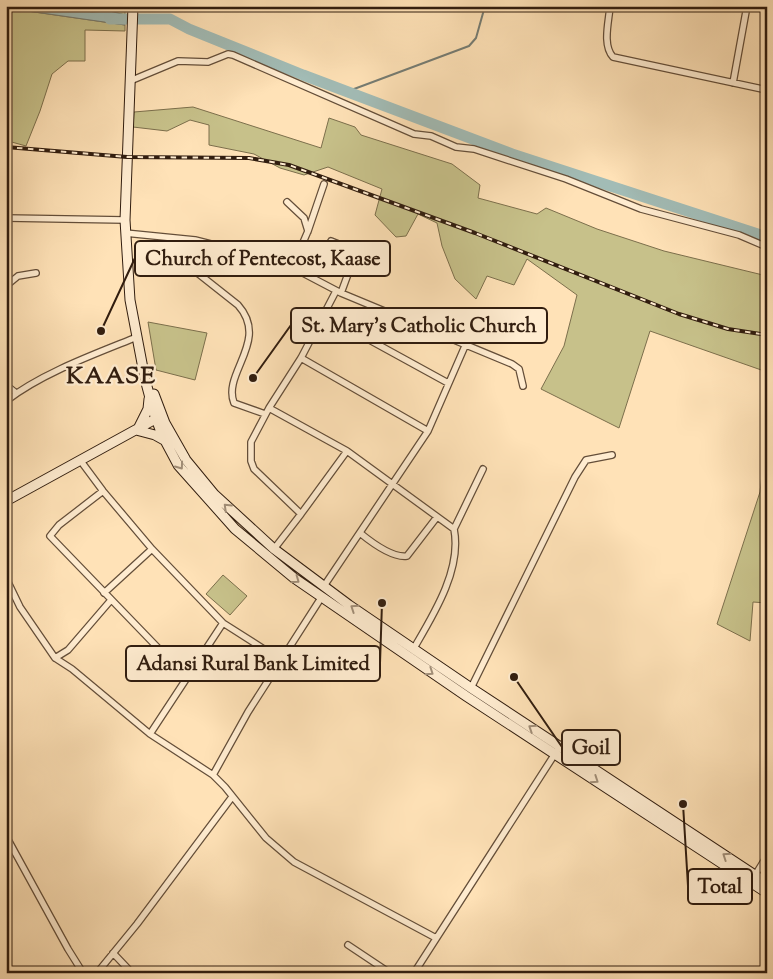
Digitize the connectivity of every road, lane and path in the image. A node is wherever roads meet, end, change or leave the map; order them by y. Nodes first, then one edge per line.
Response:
1 (610, 6) edge
2 (748, 6) edge
3 (762, 6) edge
4 (767, 8) edge
5 (133, 10) edge
6 (130, 80) junction
7 (732, 83) junction
8 (767, 90) edge
9 (324, 184) dead end
10 (287, 202) dead end
11 (6, 218) edge
12 (125, 220) junction
13 (308, 231) junction
14 (126, 233) junction
15 (195, 240) junction
16 (331, 241) dead end
17 (767, 247) edge
18 (292, 268) junction
19 (36, 273) dead end
20 (6, 286) edge
21 (338, 292) junction
22 (379, 309) junction
23 (324, 315) junction
24 (137, 337) junction
25 (364, 337) junction
26 (465, 346) junction
27 (301, 358) junction
28 (145, 373) junction
29 (448, 382) junction
30 (6, 385) edge
31 (524, 386) dead end
32 (16, 393) junction
33 (150, 396) junction
34 (6, 401) edge
35 (269, 408) junction
36 (265, 414) junction
37 (159, 417) junction
38 (137, 429) junction
39 (428, 431) junction
40 (165, 440) junction
41 (347, 452) junction
42 (612, 455) dead end
43 (80, 460) junction
44 (483, 469) dead end
45 (392, 484) junction
46 (103, 491) junction
47 (6, 501) edge
48 (301, 514) junction
49 (438, 517) junction
50 (454, 529) junction
51 (360, 533) junction
52 (152, 549) junction
53 (274, 549) junction
54 (6, 578) edge
55 (324, 586) junction
56 (104, 593) junction
57 (322, 598) junction
58 (111, 600) junction
59 (223, 624) junction
60 (414, 648) junction
61 (55, 658) junction
62 (281, 660) junction
63 (187, 678) junction
64 (471, 688) junction
65 (150, 734) junction
66 (557, 750) junction
67 (213, 775) junction
68 (232, 796) junction
69 (6, 836) edge
70 (767, 856) edge
71 (752, 879) junction
72 (767, 883) edge
73 (767, 893) edge
74 (436, 938) junction
75 (348, 946) dead end
76 (113, 953) junction
77 (83, 973) edge
78 (97, 973) edge
79 (132, 973) edge
80 (390, 973) edge
81 (414, 973) edge

1 - 7 street
2 - 7 street
3 - 4 street
5 - 6 main road
6 - 12 main road
6 - 17 street
7 - 8 street
9 - 13 street
10 - 13 street
11 - 12 street
12 - 14 main road
13 - 18 street
14 - 15 street
14 - 24 main road
15 - 18 street
15 - 36 street
16 - 21 street
18 - 21 street
19 - 20 street
21 - 22 street
21 - 23 street
22 - 25 street
22 - 26 street
23 - 25 street
23 - 27 street
24 - 28 main road
24 - 32 street
25 - 29 street
26 - 29 street
26 - 31 street
27 - 35 street
27 - 39 street
28 - 33 main road
28 - 37 main road
29 - 39 street
30 - 32 street
32 - 34 street
33 - 37 main road
33 - 38 main road
35 - 36 street
35 - 41 street
36 - 48 street
37 - 38 main road
37 - 40 main road
53 -> 37 main road
38 - 40 main road
38 - 43 main road
39 - 45 street
40 -> 57 main road
41 - 45 street
41 - 48 street
42 - 64 street
43 - 46 street
43 - 47 main road
44 - 50 street
45 - 49 street
45 - 51 street
46 - 52 street
46 - 56 street
48 - 53 street
49 - 50 street
49 - 51 street
50 - 60 street
51 - 55 street
52 - 56 street
52 - 59 street
53 - 55 main road
54 - 61 street
60 -> 55 main road
56 - 58 street
57 - 62 street
57 -> 66 main road
58 - 61 street
58 - 63 street
59 - 62 street
59 - 63 street
60 - 64 main road
61 - 65 street
62 - 67 street
63 - 65 street
66 -> 64 main road
65 - 67 street
66 - 71 main road
66 - 74 street
67 - 68 street
68 - 74 street
68 - 76 street
69 - 77 street
70 - 71 street
71 - 72 main road
71 - 73 main road
74 - 81 street
75 - 80 street
76 - 78 street
76 - 79 street

